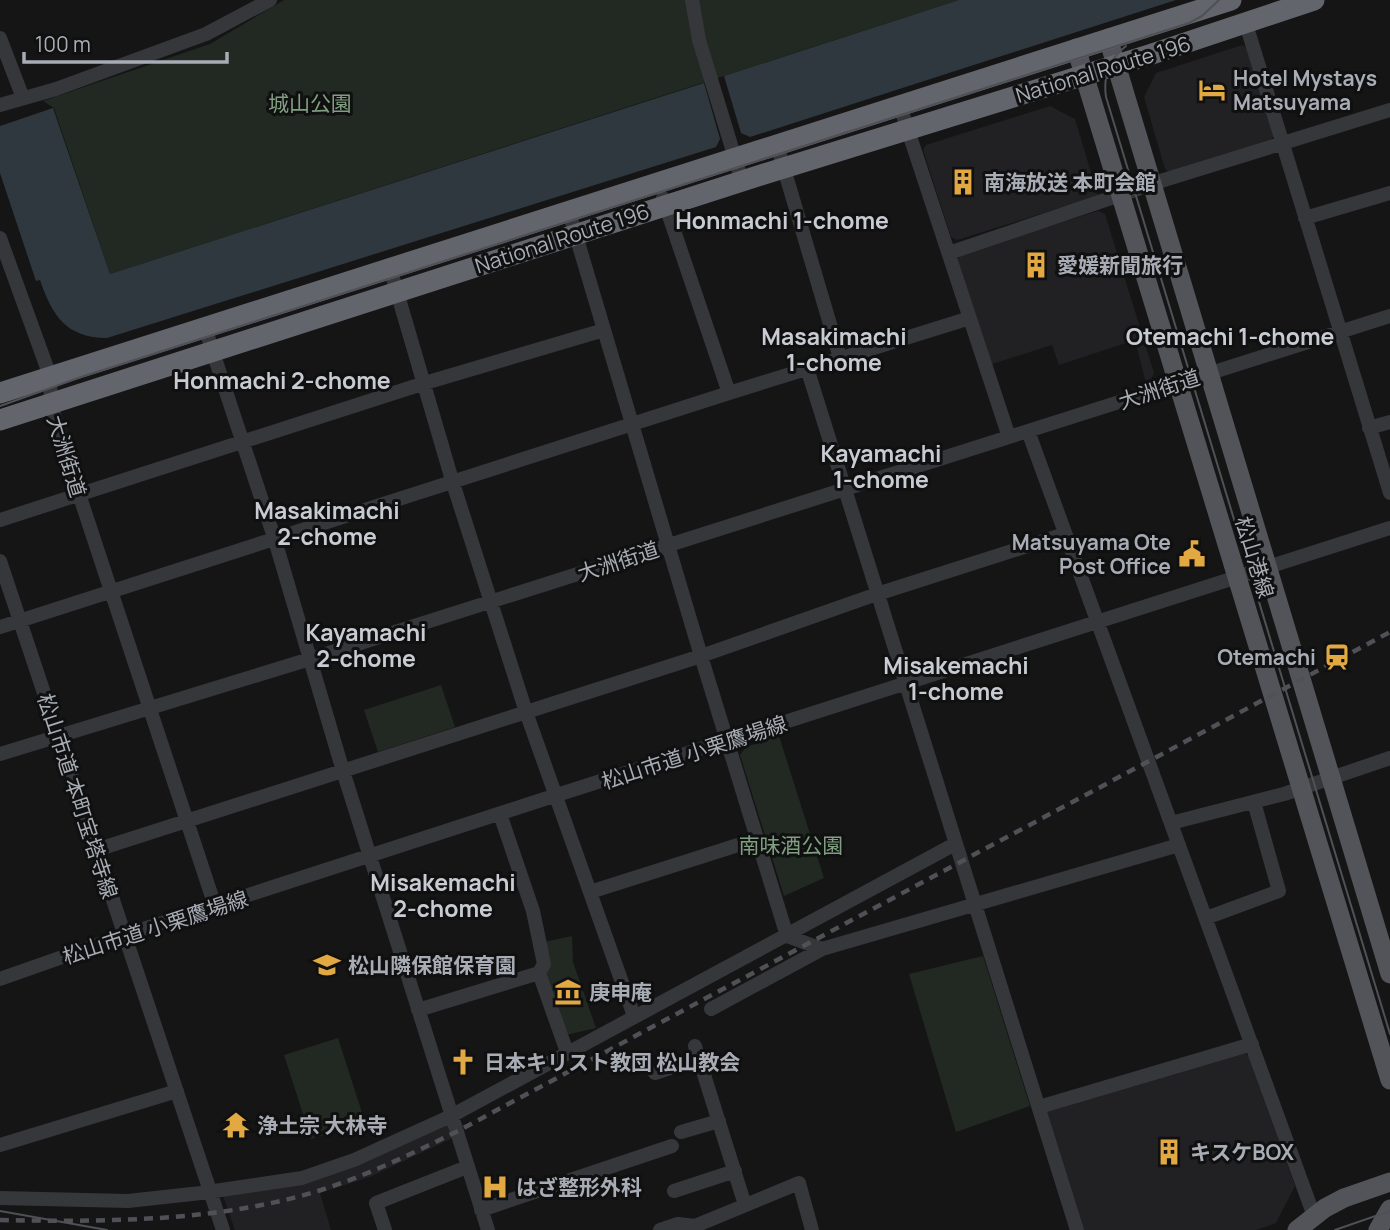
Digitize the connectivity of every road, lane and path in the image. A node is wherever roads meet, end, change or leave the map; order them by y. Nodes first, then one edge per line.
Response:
1 (270, 0) edge
2 (692, 0) edge
3 (1231, 0) edge
4 (1236, 0) edge
5 (1258, 0) edge
6 (1314, 0) edge
7 (1203, 5) edge
8 (1247, 24) junction
9 (0, 38) edge
10 (1108, 38) junction
11 (1076, 48) junction
12 (1115, 65) junction
13 (1084, 75) junction
14 (23, 98) junction
15 (0, 105) edge
16 (900, 106) junction
17 (1390, 110) edge
18 (907, 129) junction
19 (1283, 143) junction
20 (777, 145) junction
21 (734, 159) junction
22 (784, 167) junction
23 (742, 181) junction
24 (658, 183) junction
25 (1151, 185) junction
26 (1390, 193) edge
27 (1121, 196) junction
28 (665, 205) junction
29 (569, 212) junction
30 (1305, 218) junction
31 (576, 234) junction
32 (0, 238) edge
33 (949, 253) junction
34 (390, 268) junction
35 (397, 291) junction
36 (1390, 316) edge
37 (970, 318) junction
38 (205, 328) junction
39 (604, 330) junction
40 (1340, 332) junction
41 (213, 352) junction
42 (840, 358) junction
43 (807, 368) junction
44 (1208, 374) junction
45 (50, 376) junction
46 (425, 383) junction
47 (1180, 383) junction
48 (0, 393) edge
49 (729, 393) junction
50 (51, 405) junction
51 (0, 420) edge
52 (1390, 422) edge
53 (632, 424) junction
54 (1369, 428) junction
55 (1027, 431) junction
56 (1009, 437) junction
57 (242, 443) junction
58 (453, 480) junction
59 (845, 489) junction
60 (1390, 493) edge
61 (79, 494) junction
62 (0, 520) edge
63 (1390, 528) edge
64 (1065, 534) junction
65 (274, 537) junction
66 (668, 545) junction
67 (0, 561) edge
68 (1267, 568) junction
69 (1237, 578) junction
70 (111, 591) junction
71 (877, 594) junction
72 (492, 601) junction
73 (20, 620) junction
74 (1098, 623) junction
75 (0, 626) edge
76 (701, 656) junction
77 (310, 659) junction
78 (905, 684) junction
79 (150, 708) junction
80 (526, 712) junction
81 (58, 736) junction
82 (727, 741) junction
83 (0, 754) edge
84 (1390, 758) edge
85 (343, 771) junction
86 (1330, 778) junction
87 (1301, 787) junction
88 (555, 797) junction
89 (1254, 802) junction
90 (500, 814) junction
91 (187, 820) junction
92 (1171, 823) junction
93 (757, 839) junction
94 (956, 844) junction
95 (1179, 845) junction
96 (96, 850) junction
97 (371, 856) junction
98 (590, 892) junction
99 (975, 904) junction
100 (215, 906) junction
101 (1206, 918) junction
102 (125, 935) junction
103 (787, 936) junction
104 (822, 949) junction
105 (539, 973) junction
106 (1390, 974) edge
107 (0, 979) edge
108 (711, 1009) dead end
109 (418, 1010) junction
110 (634, 1016) junction
111 (1252, 1044) junction
112 (567, 1052) junction
113 (655, 1073) dead end
114 (1390, 1080) edge
115 (177, 1091) junction
116 (1039, 1107) junction
117 (451, 1116) junction
118 (719, 1121) junction
119 (681, 1132) dead end
120 (0, 1145) edge
121 (672, 1146) dead end
122 (467, 1167) junction
123 (735, 1171) junction
124 (1390, 1182) edge
125 (674, 1191) dead end
126 (211, 1192) junction
127 (0, 1198) edge
128 (746, 1205) junction
129 (1390, 1209) edge
130 (481, 1210) junction
131 (1318, 1223) edge
132 (223, 1230) edge
133 (385, 1230) edge
134 (488, 1230) edge
135 (660, 1230) edge
136 (812, 1230) edge
137 (1077, 1230) edge
138 (1297, 1230) edge
139 (1378, 1230) edge

1 - 14 street
2 - 21 street
3 - 7 highway, National Route 196
4 - 8 highway
5 - 8 highway
6 - 8 highway, National Route 196
7 - 10 highway, National Route 196
8 - 12 highway, National Route 196
8 - 19 street
9 - 14 street
10 - 11 highway, National Route 196
10 - 12 main road, 松山港線
11 - 13 main road, 松山港線
11 - 16 highway, National Route 196
12 - 13 highway, National Route 196
12 - 25 main road, 松山港線
13 - 18 highway, National Route 196
13 - 27 main road, 松山港線
14 - 15 street
16 - 18 street
16 - 20 highway, National Route 196
17 - 19 street
18 - 22 highway, National Route 196
18 - 33 street
19 - 25 street
19 - 30 street
20 - 21 highway, National Route 196
20 - 22 street
21 - 23 street
21 - 24 highway, National Route 196
22 - 23 highway, National Route 196
22 - 42 street
23 - 28 highway, National Route 196
24 - 28 street
24 - 29 highway, National Route 196
25 - 27 street
25 - 44 main road, 松山港線
26 - 30 street
27 - 33 street
27 - 47 main road, 松山港線
28 - 31 highway, National Route 196
28 - 49 street
29 - 31 street
29 - 34 highway, National Route 196
30 - 40 street
31 - 35 highway, National Route 196
31 - 39 street
32 - 45 street, 大洲街道
33 - 37 street
34 - 35 street
34 - 38 highway, National Route 196
35 - 41 highway, National Route 196
35 - 46 street
36 - 40 street, 大洲街道
37 - 42 street
37 - 56 street
38 - 41 street
38 - 45 highway, National Route 196
39 - 46 street
39 - 53 street
40 - 44 street, 大洲街道
40 - 54 street
41 - 50 highway, National Route 196
41 - 57 street
42 - 43 street
43 - 49 street
43 - 59 street
44 - 47 street, 大洲街道
44 - 68 main road, 松山港線
45 - 48 highway, National Route 196
45 - 50 street, 大洲街道
46 - 57 street
46 - 58 street
47 - 55 street, 大洲街道
47 - 69 main road, 松山港線
49 - 53 street
50 - 51 highway, National Route 196
50 - 61 street, 大洲街道
52 - 54 street
53 - 58 street
53 - 66 street
54 - 60 street
55 - 56 street, 大洲街道
55 - 64 street
56 - 59 street, 大洲街道
57 - 61 street
57 - 65 street
58 - 65 street
58 - 72 street
59 - 66 street, 大洲街道
59 - 71 street
61 - 62 street
61 - 70 street, 大洲街道
63 - 68 street, 松山市道 小栗鷹場線
64 - 71 street
64 - 74 street
65 - 70 street
65 - 77 street
66 - 72 street, 大洲街道
66 - 76 street
67 - 73 street, 松山市道 本町宝塔寺線
68 - 69 street, 松山市道 小栗鷹場線
68 - 86 main road, 松山港線
69 - 74 street, 松山市道 小栗鷹場線
69 - 87 main road, 松山港線
70 - 73 street
70 - 79 street, 大洲街道
71 - 76 street
71 - 78 street
72 - 77 street, 大洲街道
72 - 80 street
73 - 75 street
73 - 81 street, 松山市道 本町宝塔寺線
74 - 78 street, 松山市道 小栗鷹場線
74 - 92 street
76 - 80 street
76 - 82 street
77 - 79 street, 大洲街道
77 - 85 street
78 - 82 street, 松山市道 小栗鷹場線
78 - 94 street
79 - 81 street
79 - 91 street
80 - 85 street
80 - 88 street
81 - 83 street
81 - 96 street, 松山市道 本町宝塔寺線
82 - 88 street, 松山市道 小栗鷹場線
82 - 93 street
84 - 86 street
85 - 91 street
85 - 97 street
86 - 87 street
86 - 106 main road, 松山港線
87 - 89 street
87 - 114 main road, 松山港線
88 - 90 street, 松山市道 小栗鷹場線
88 - 98 street
89 - 92 street
89 - 101 street
90 - 97 street, 松山市道 小栗鷹場線
90 - 105 street
91 - 96 street
91 - 100 street
92 - 95 street
93 - 98 street
93 - 103 street
94 - 99 street
94 - 103 street
95 - 99 street
95 - 101 street
96 - 102 street, 松山市道 本町宝塔寺線
97 - 100 street, 松山市道 小栗鷹場線
97 - 109 street
98 - 110 street
99 - 104 street
99 - 116 street
100 - 102 street, 松山市道 小栗鷹場線
101 - 111 street
102 - 107 street, 松山市道 小栗鷹場線
102 - 115 street, 松山市道 本町宝塔寺線
103 - 104 street
103 - 110 street
104 - 108 street
105 - 109 street
105 - 112 street
109 - 117 street
110 - 112 street
111 - 116 street
111 - 131 street
112 - 117 street
113 - 118 street
115 - 120 street
115 - 126 street, 松山市道 本町宝塔寺線
116 - 137 street
117 - 122 street
117 - 126 street
118 - 119 street
118 - 123 street
121 - 130 street
122 - 130 street
122 - 133 street
123 - 125 street
123 - 128 street
124 - 131 main road
126 - 127 street
126 - 132 street, 松山市道 本町宝塔寺線
128 - 135 street
128 - 136 street
129 - 139 main road
130 - 134 street
131 - 138 main road

